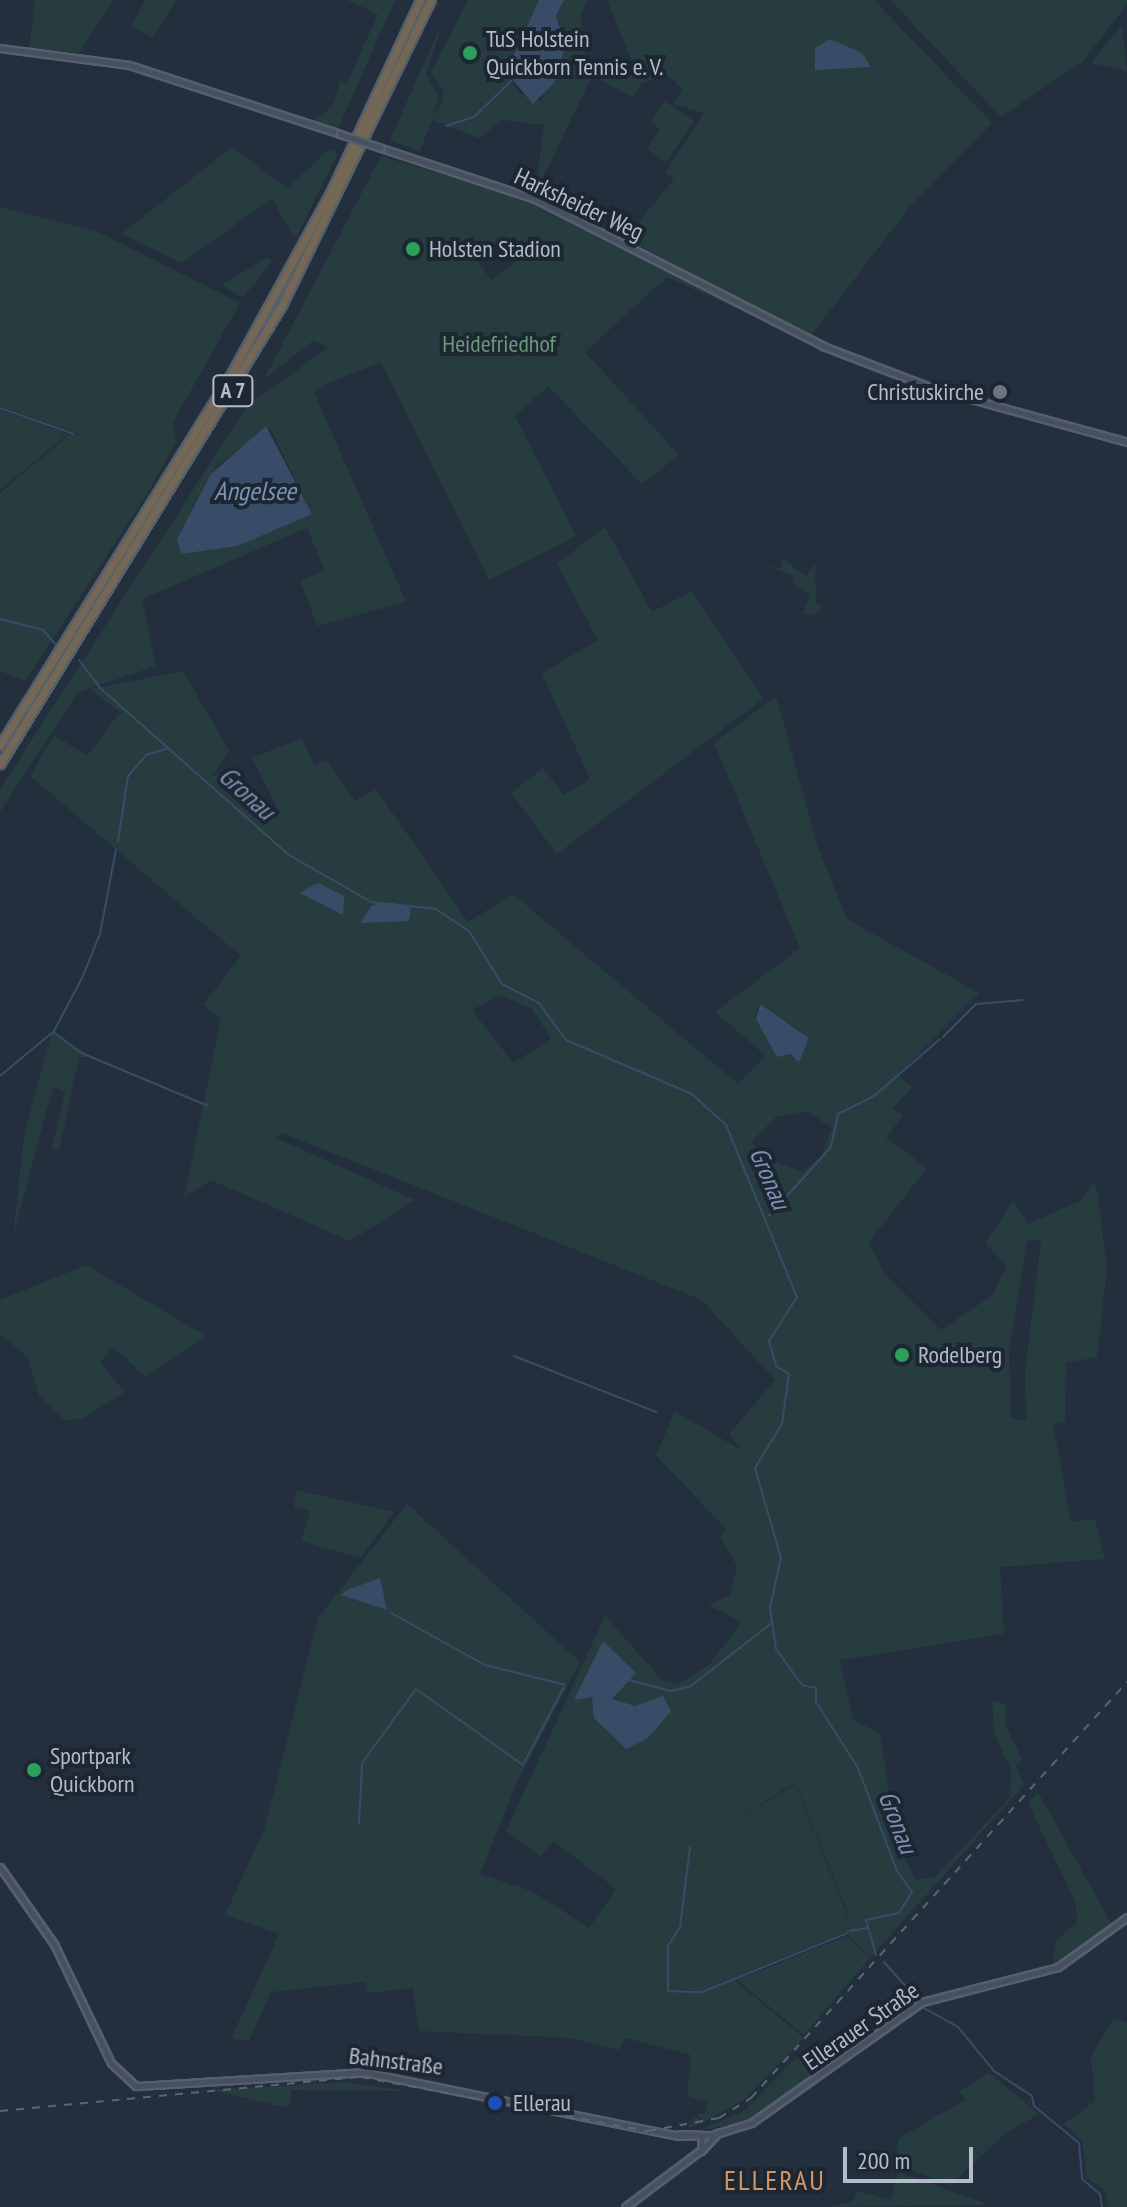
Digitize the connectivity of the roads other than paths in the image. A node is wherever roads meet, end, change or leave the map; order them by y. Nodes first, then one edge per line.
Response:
1 (420, 0) edge
2 (431, 0) edge
3 (0, 48) edge
4 (1127, 442) edge
5 (0, 745) edge
6 (0, 764) edge
7 (0, 1867) edge
8 (1127, 1917) edge
9 (718, 2133) junction
10 (701, 2136) junction
11 (694, 2156) junction
12 (625, 2207) edge

1 - 5 highway, A 7
2 - 6 highway, A 7
3 - 4 main road, Harksheider Weg, bridge
7 - 10 main road, Bahnstraße
8 - 9 main road, Ellerauer Straße
9 - 10 main road, Ellerauer Straße
9 - 11 main road
10 - 11 main road
11 - 12 main road

